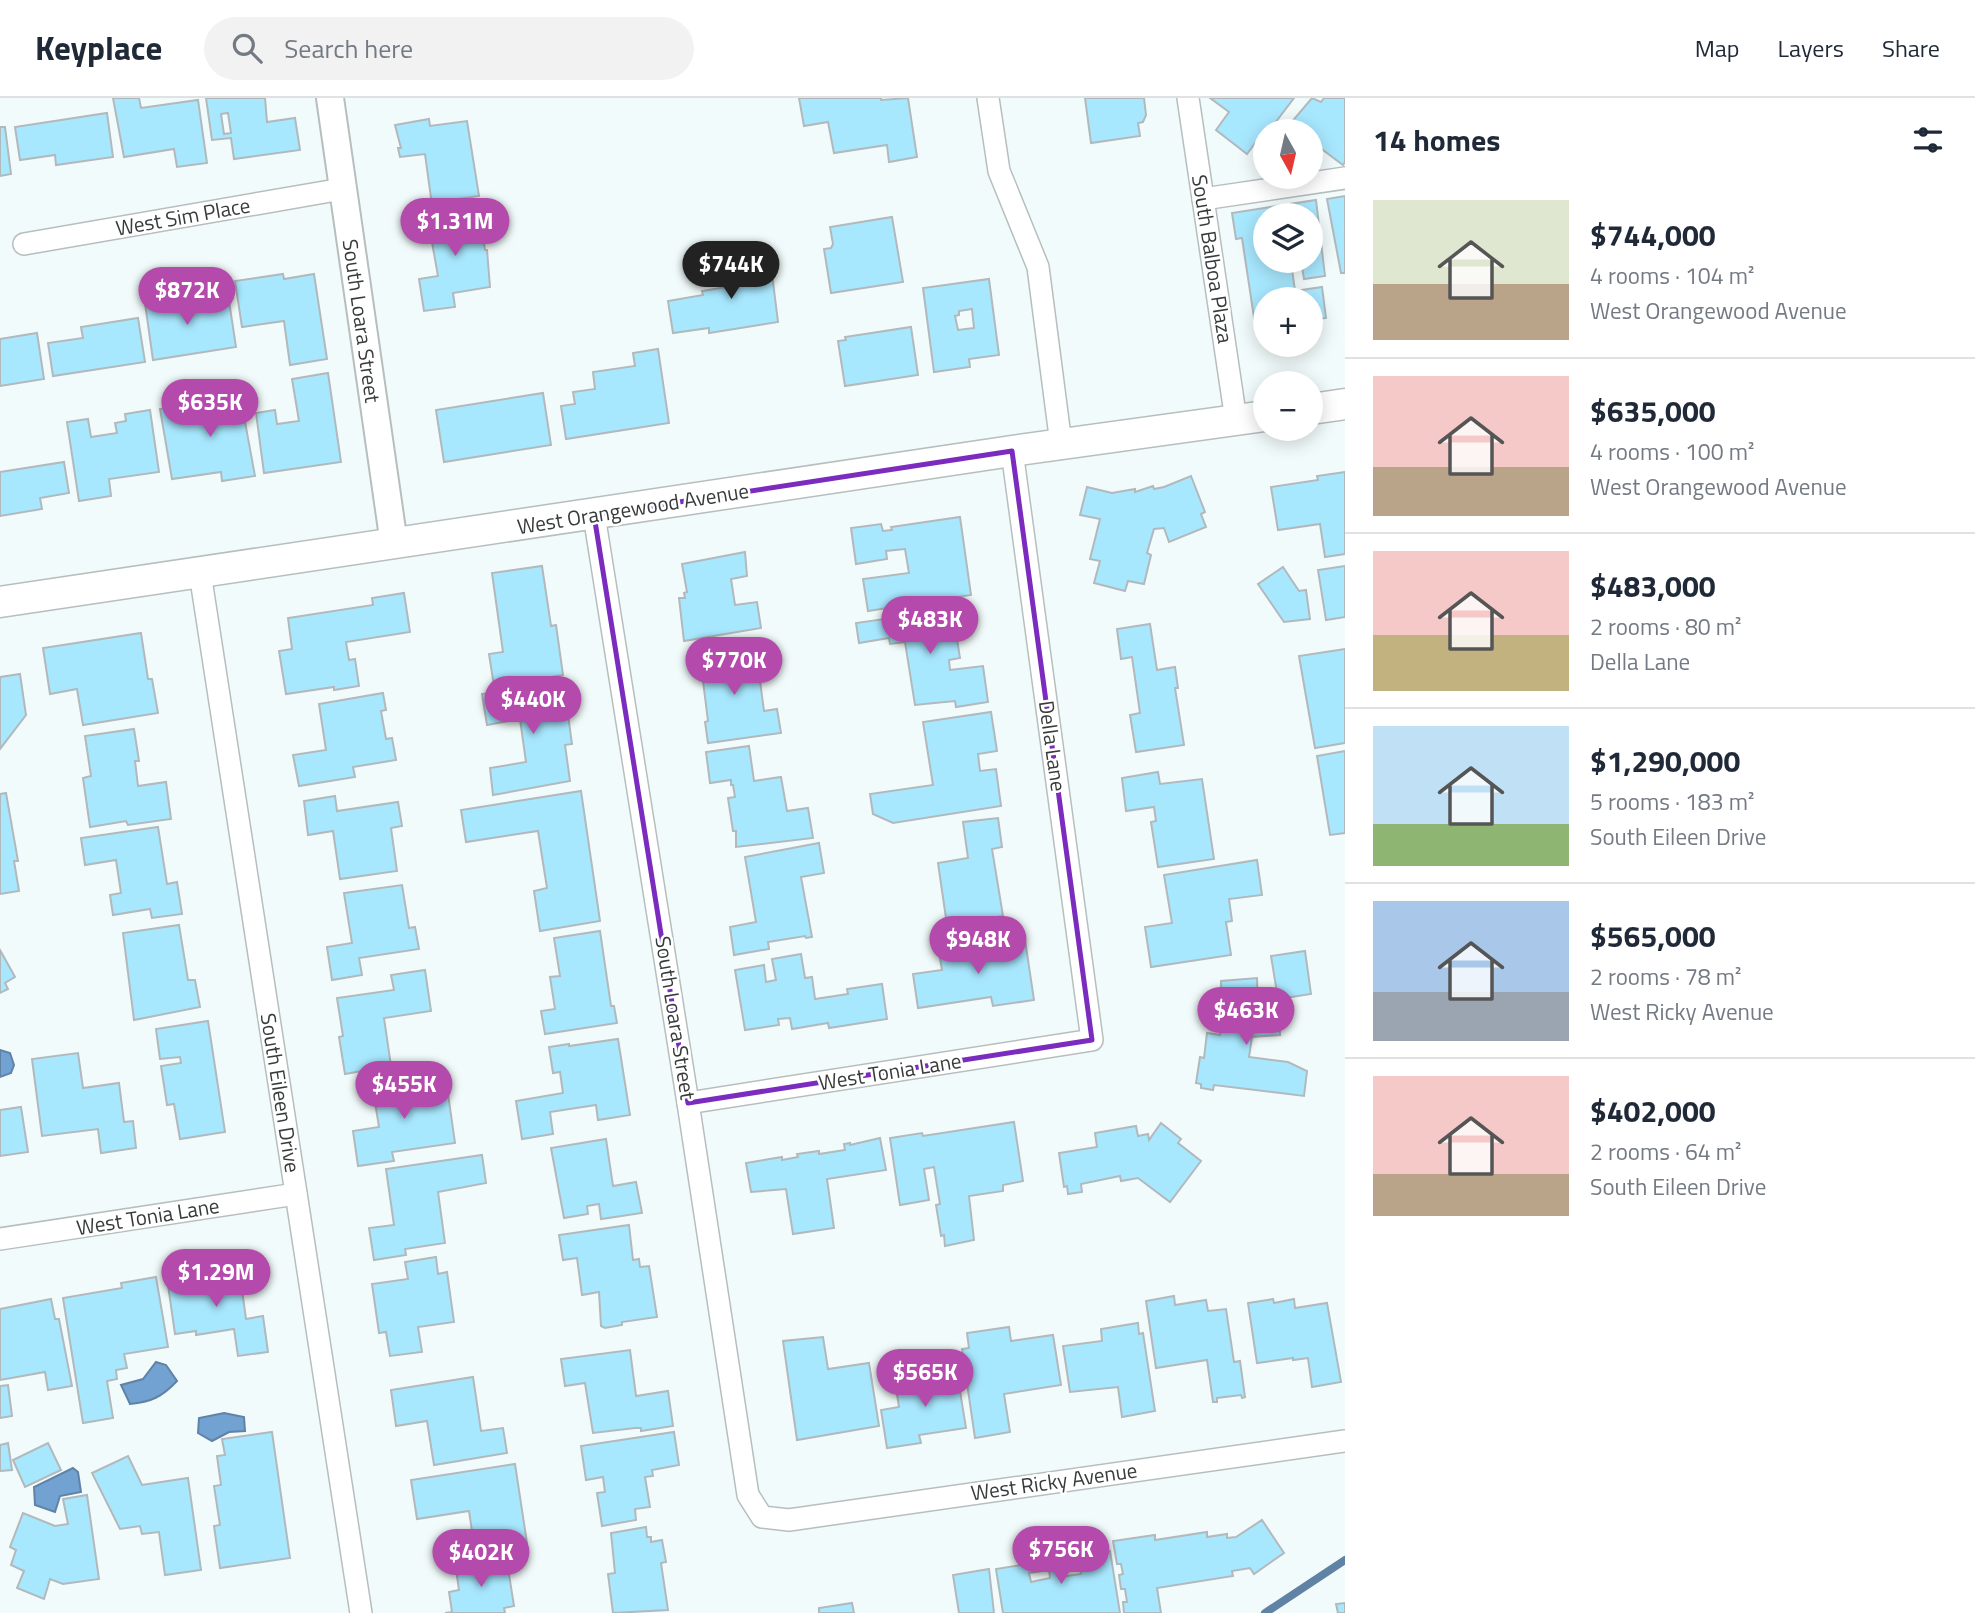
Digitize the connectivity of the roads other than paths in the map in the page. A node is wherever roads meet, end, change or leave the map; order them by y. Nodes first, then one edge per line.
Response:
1 (330, 98) edge
2 (988, 98) edge
3 (1188, 98) edge
4 (1345, 178) edge
5 (342, 189) junction
6 (1203, 199) junction
7 (24, 244) dead end
8 (1345, 404) edge
9 (1323, 407) edge
10 (1251, 418) edge
11 (1061, 444) junction
12 (1012, 451) junction
13 (594, 515) junction
14 (394, 544) junction
15 (201, 573) junction
16 (0, 602) edge
17 (1092, 1040) joint
18 (688, 1103) junction
19 (296, 1194) junction
20 (0, 1239) edge
21 (1345, 1441) edge
22 (762, 1517) joint
23 (359, 1613) edge

1 - 5 street, South Loara Street
2 - 11 street
3 - 6 street, South Balboa Plaza
4 - 6 street
5 - 7 street, West Sim Place
5 - 14 street, South Loara Street
6 - 10 street, South Balboa Plaza
8 - 9 main road
10 - 11 main road, West Orangewood Avenue
11 - 12 main road, West Orangewood Avenue
12 - 13 main road, West Orangewood Avenue
12 - 17 street, Della Lane
13 - 14 main road, West Orangewood Avenue
13 - 18 street, South Loara Street
14 - 15 main road, West Orangewood Avenue
15 - 16 main road, West Orangewood Avenue
15 - 19 street, South Eileen Drive
17 - 18 street, West Tonia Lane
18 - 22 street, South Loara Street
19 - 20 street, West Tonia Lane
19 - 23 street, South Eileen Drive
21 - 22 street, West Ricky Avenue

